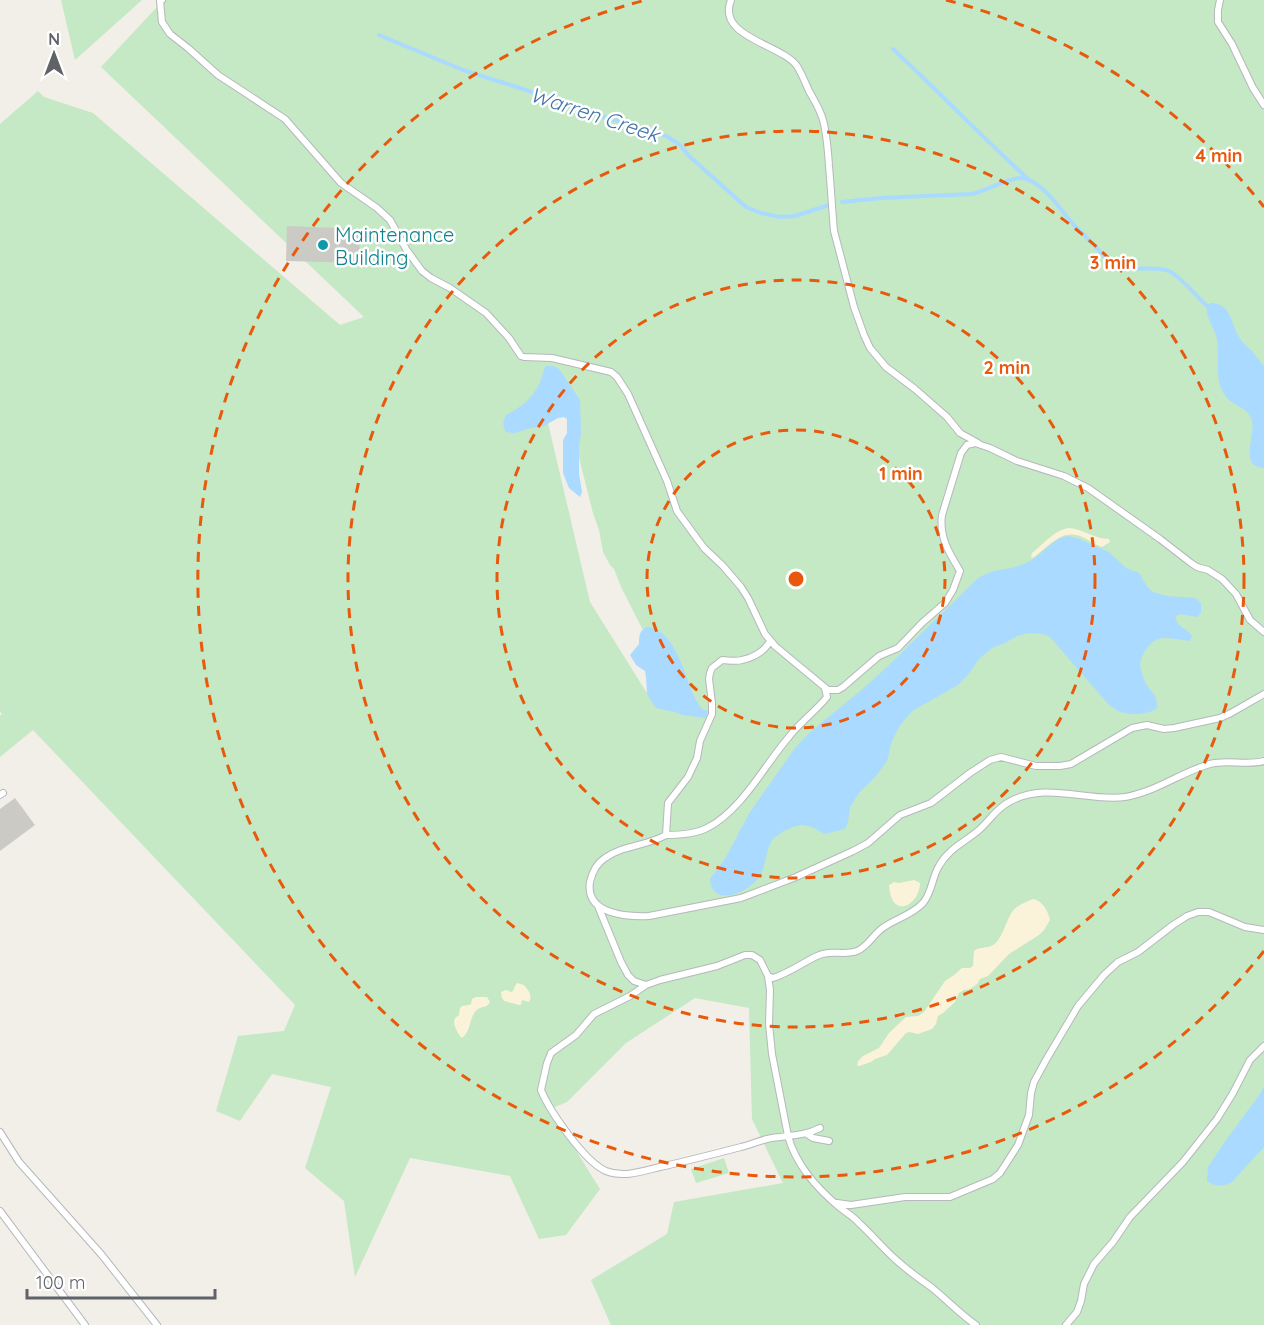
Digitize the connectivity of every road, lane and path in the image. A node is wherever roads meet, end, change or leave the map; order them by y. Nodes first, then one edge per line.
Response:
1 (162, 0) edge
2 (731, 0) edge
3 (1220, 0) edge
4 (1264, 105) edge
5 (960, 433) junction
6 (986, 446) junction
7 (963, 451) junction
8 (1264, 632) edge
9 (770, 641) junction
10 (825, 688) junction
11 (836, 690) junction
12 (1264, 694) edge
13 (827, 698) junction
14 (1264, 761) edge
15 (666, 835) junction
16 (598, 906) junction
17 (1264, 930) edge
18 (768, 976) junction
19 (646, 985) junction
20 (1264, 1046) edge
21 (820, 1128) dead end
22 (0, 1132) edge
23 (807, 1134) junction
24 (788, 1136) junction
25 (776, 1138) junction
26 (829, 1141) dead end
27 (791, 1147) junction
28 (833, 1201) junction
29 (0, 1211) edge
30 (85, 1325) edge
31 (157, 1325) edge
32 (976, 1325) edge
33 (1066, 1325) edge

1 - 9 lane
2 - 5 lane
3 - 4 lane
5 - 6 lane
5 - 7 lane
6 - 7 lane
6 - 8 lane
7 - 11 lane
9 - 10 lane
9 - 15 lane
10 - 11 lane
10 - 13 lane
11 - 13 lane
12 - 16 lane
13 - 15 lane
14 - 18 lane
15 - 16 lane
16 - 19 lane
17 - 28 lane
18 - 19 lane
18 - 24 lane
19 - 25 lane
20 - 33 lane
21 - 23 lane
22 - 31 lane
23 - 24 lane
23 - 26 lane
24 - 25 lane
24 - 27 lane
25 - 27 lane
27 - 28 lane
28 - 32 lane
29 - 30 lane

